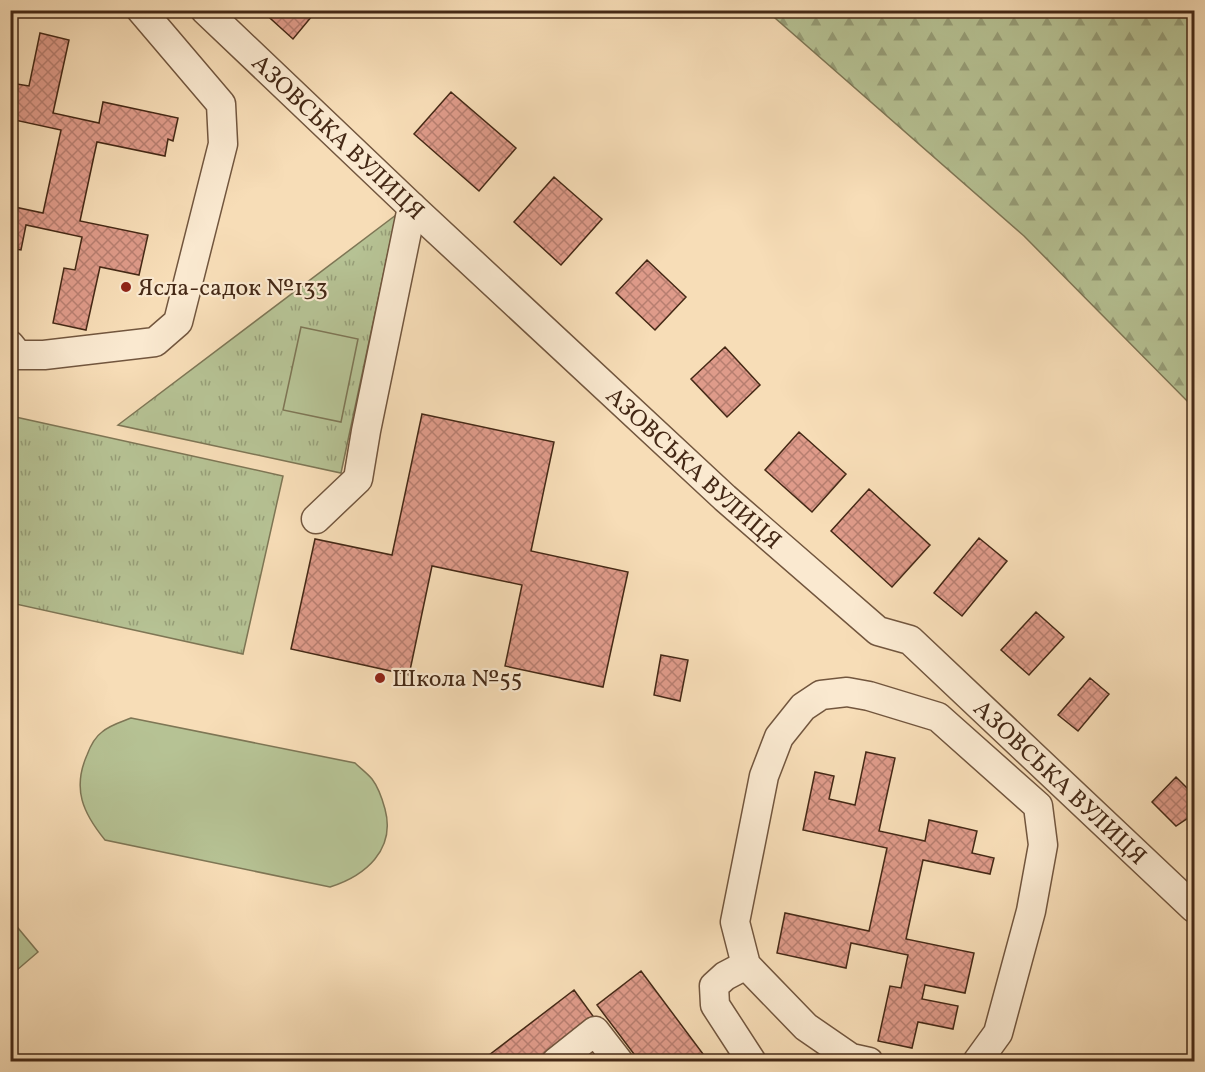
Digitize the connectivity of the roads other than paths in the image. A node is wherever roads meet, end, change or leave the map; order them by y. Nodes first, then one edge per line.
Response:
1 (141, 10) edge
2 (205, 10) edge
3 (412, 207) junction
4 (10, 345) edge
5 (316, 519) dead end
6 (1194, 908) edge
7 (746, 965) junction
8 (555, 1062) edge
9 (619, 1062) edge
10 (752, 1062) edge
11 (868, 1062) edge
12 (977, 1062) edge

1 - 4 street
2 - 3 street, АЗОВСЬКА ВУЛИЦЯ
3 - 5 street
3 - 6 street, АЗОВСЬКА ВУЛИЦЯ
7 - 10 street
7 - 11 street
7 - 12 street
8 - 9 street

